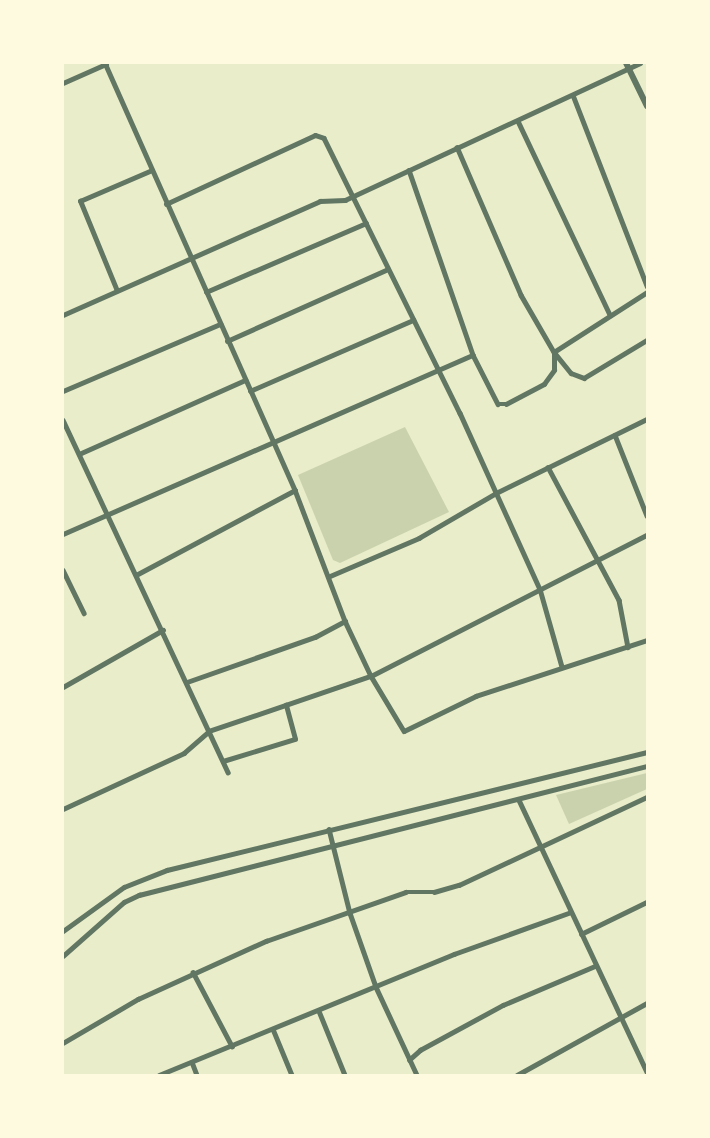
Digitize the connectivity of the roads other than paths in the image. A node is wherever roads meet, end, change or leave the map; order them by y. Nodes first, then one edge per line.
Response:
1 (640, 63) edge
2 (105, 64) edge
3 (627, 66) edge
4 (63, 82) edge
5 (573, 95) junction
6 (647, 106) edge
7 (518, 121) junction
8 (457, 147) junction
9 (152, 170) junction
10 (409, 170) junction
11 (353, 196) junction
12 (166, 204) junction
13 (366, 224) junction
14 (192, 259) junction
15 (388, 269) junction
16 (647, 286) edge
17 (117, 291) junction
18 (206, 292) junction
19 (647, 292) edge
20 (63, 315) edge
21 (610, 315) junction
22 (413, 320) junction
23 (220, 324) junction
24 (647, 340) edge
25 (227, 341) junction
26 (554, 352) junction
27 (473, 355) junction
28 (438, 371) junction
29 (245, 380) junction
30 (63, 391) edge
31 (250, 391) junction
32 (647, 419) edge
33 (63, 420) edge
34 (615, 435) junction
35 (273, 442) junction
36 (79, 454) junction
37 (548, 467) junction
38 (295, 490) junction
39 (496, 494) junction
40 (107, 513) junction
41 (647, 516) edge
42 (63, 534) edge
43 (647, 534) edge
44 (600, 558) junction
45 (63, 570) edge
46 (136, 575) junction
47 (330, 576) junction
48 (540, 589) junction
49 (84, 613) dead end
50 (345, 621) junction
51 (163, 630) junction
52 (647, 640) edge
53 (628, 647) junction
54 (562, 667) junction
55 (371, 676) junction
56 (187, 682) junction
57 (63, 687) edge
58 (286, 705) junction
59 (209, 731) junction
60 (647, 752) edge
61 (223, 761) junction
62 (647, 766) edge
63 (228, 772) dead end
64 (647, 797) edge
65 (519, 800) junction
66 (423, 808) junction
67 (63, 809) edge
68 (426, 822) junction
69 (329, 829) junction
70 (333, 844) junction
71 (540, 847) junction
72 (124, 887) junction
73 (131, 898) junction
74 (647, 902) edge
75 (571, 912) junction
76 (350, 913) junction
77 (63, 931) edge
78 (581, 934) junction
79 (63, 956) edge
80 (595, 966) junction
81 (193, 972) junction
82 (376, 987) junction
83 (647, 1003) edge
84 (319, 1011) junction
85 (619, 1016) junction
86 (273, 1029) junction
87 (63, 1043) edge
88 (232, 1046) junction
89 (409, 1060) junction
90 (192, 1062) junction
91 (647, 1072) edge
92 (345, 1074) edge
93 (159, 1075) edge
94 (197, 1075) edge
95 (292, 1075) edge
96 (336, 1075) edge
97 (417, 1075) edge
98 (517, 1075) edge

1 - 3 street
2 - 4 street
2 - 9 street
3 - 5 street
3 - 6 street
5 - 7 street
5 - 16 street
7 - 8 street
7 - 21 street
8 - 10 street
8 - 26 street
9 - 12 street
9 - 17 street
10 - 11 street
10 - 27 street
11 - 12 street
11 - 13 street
11 - 14 street
12 - 14 street
13 - 15 street
13 - 18 street
14 - 17 street
14 - 18 street
15 - 22 street
15 - 25 street
17 - 20 street
18 - 23 street
19 - 21 street
21 - 26 street
22 - 28 street
22 - 31 street
23 - 25 street
23 - 30 street
24 - 26 street
25 - 29 street
26 - 27 street
27 - 28 street
28 - 35 street
28 - 39 street
29 - 31 street
29 - 36 street
31 - 35 street
32 - 34 street
33 - 36 street
34 - 37 street
34 - 41 street
35 - 38 street
35 - 40 street
36 - 40 street
37 - 39 street
37 - 44 street
38 - 46 street
38 - 47 street
39 - 47 street
39 - 48 street
40 - 42 street
40 - 46 street
43 - 44 street
44 - 48 street
44 - 53 street
45 - 49 street
46 - 51 street
47 - 50 street
48 - 54 street
48 - 55 street
50 - 55 street
50 - 56 street
51 - 56 street
51 - 57 street
52 - 53 street
53 - 54 street
54 - 55 street
55 - 58 street
56 - 59 street
58 - 59 street
58 - 61 street
59 - 61 street
59 - 67 street
60 - 66 street
61 - 63 street
62 - 65 street
64 - 71 street
65 - 68 street
65 - 71 street
66 - 68 street
66 - 69 street
68 - 70 street
69 - 70 street
69 - 72 street
70 - 73 street
70 - 76 street
71 - 75 street
71 - 76 street
72 - 73 street
72 - 77 street
73 - 79 street
74 - 78 street
75 - 78 street
75 - 82 street
76 - 81 street
76 - 82 street
78 - 80 street
80 - 85 street
80 - 89 street
81 - 87 street
81 - 88 street
82 - 84 street
82 - 89 street
83 - 85 street
84 - 86 street
84 - 92 street
85 - 91 street
85 - 98 street
86 - 88 street
86 - 95 street
88 - 90 street
89 - 97 street
90 - 93 street
90 - 94 street
92 - 96 street

